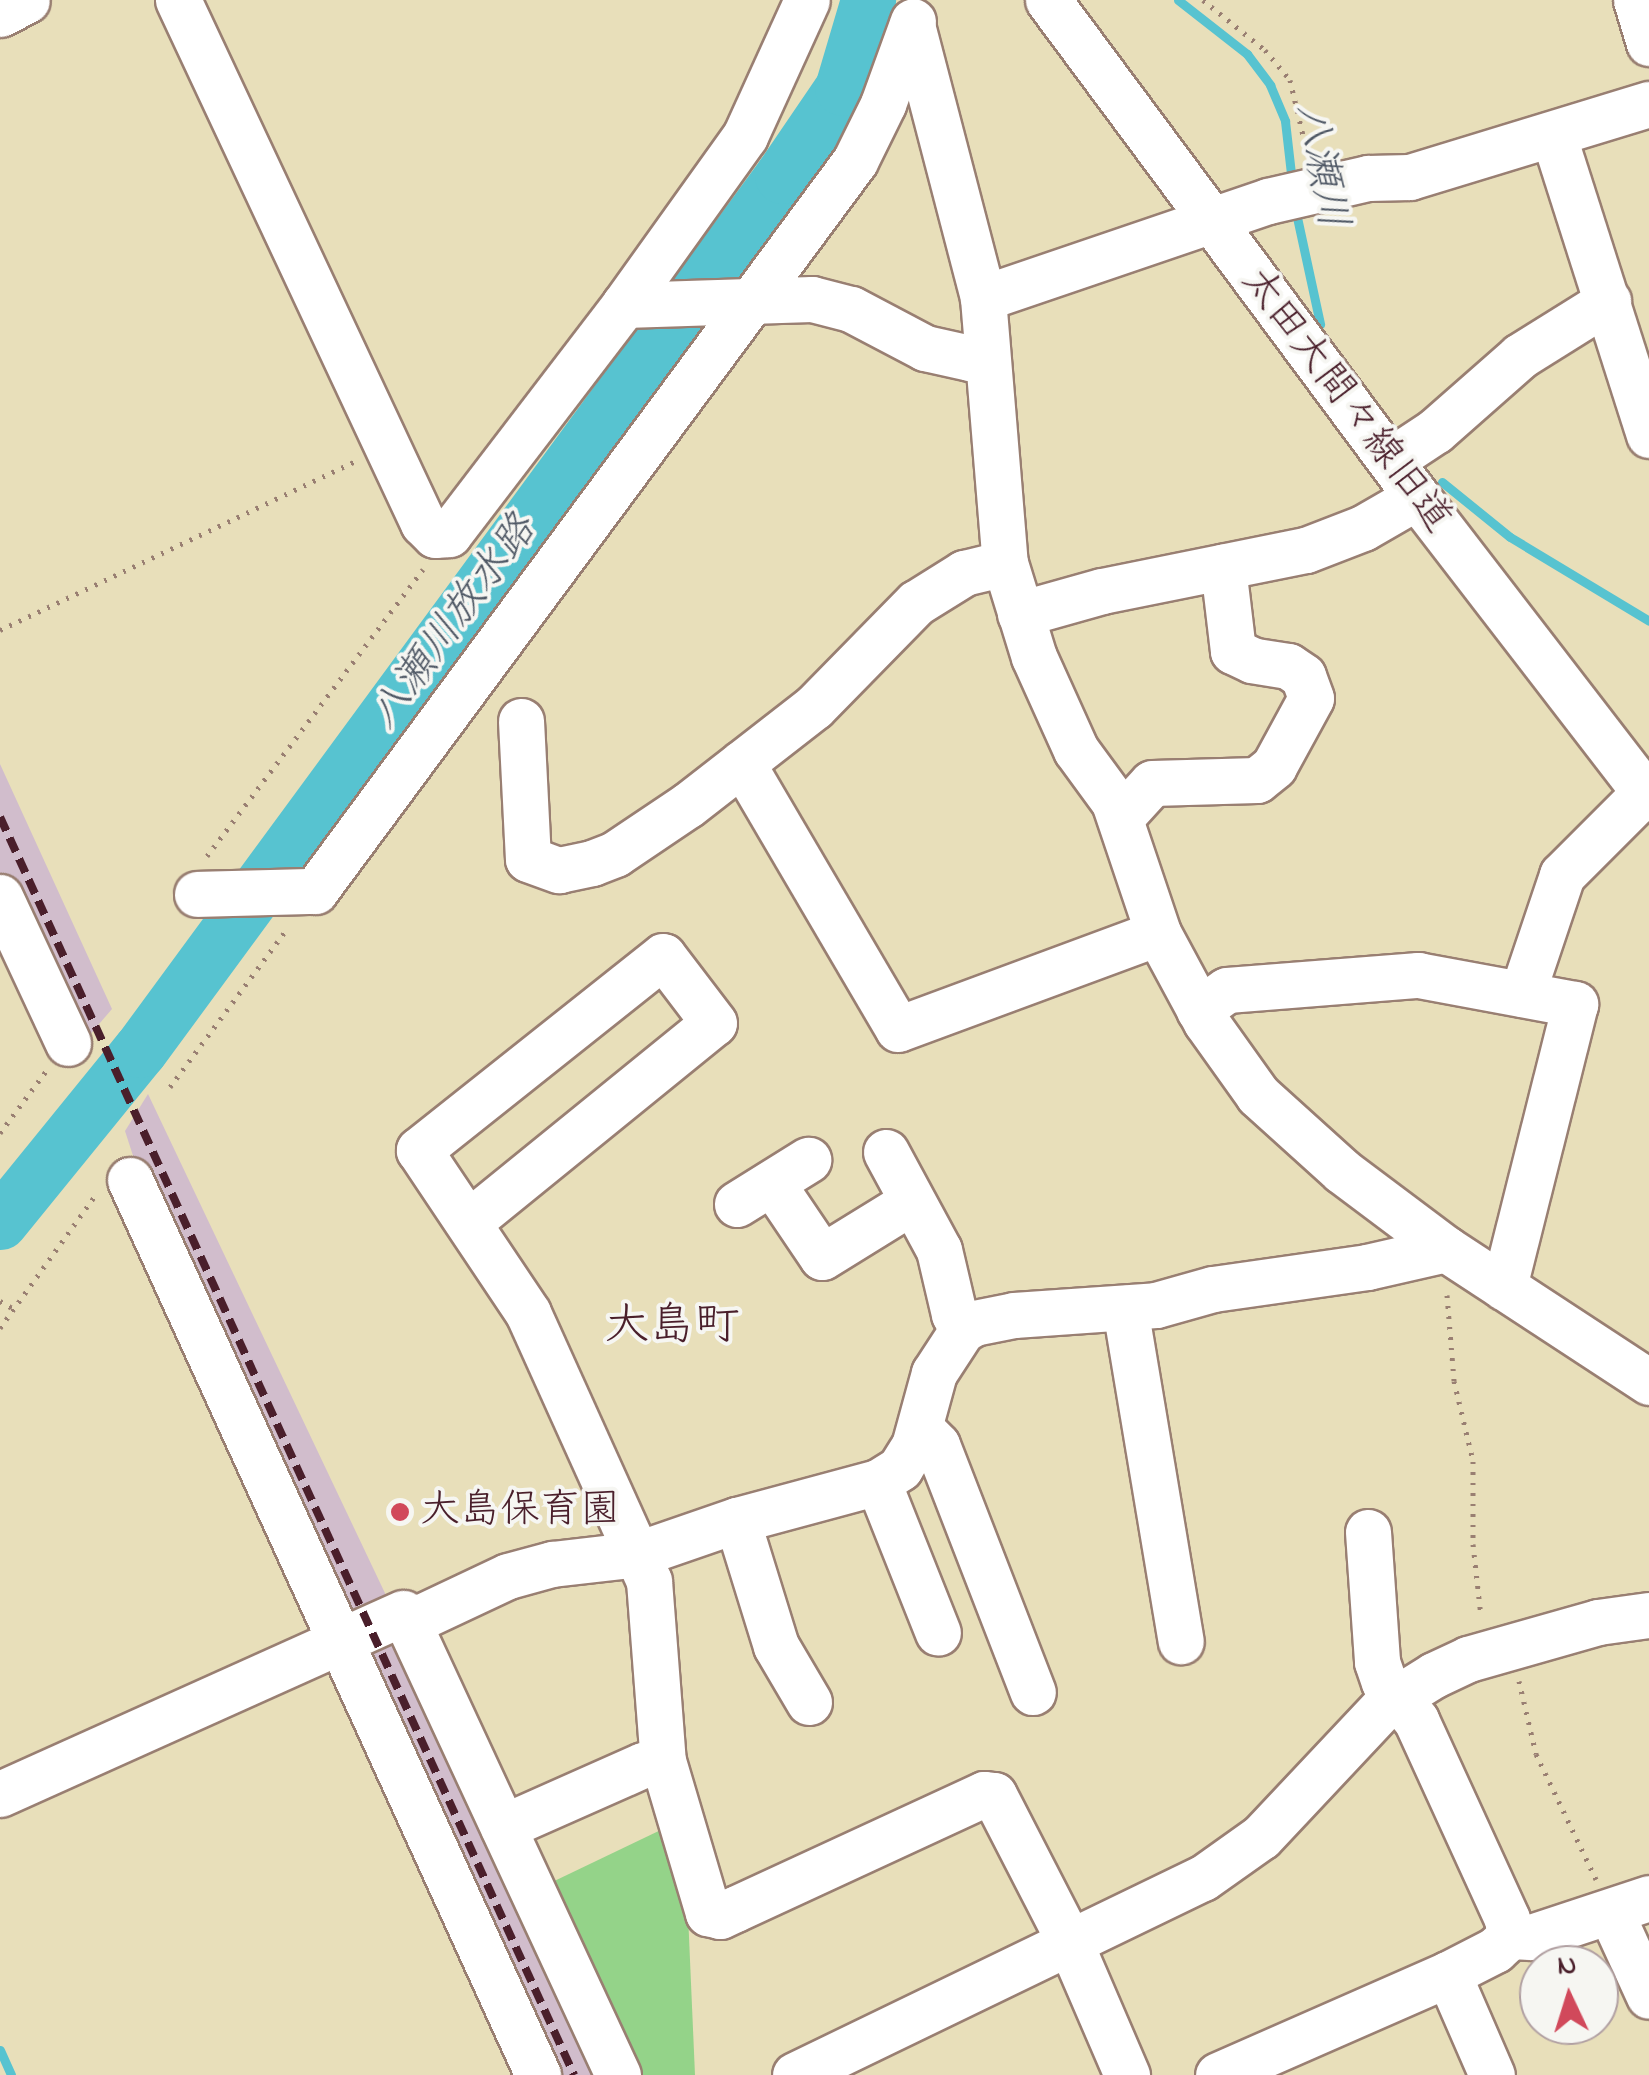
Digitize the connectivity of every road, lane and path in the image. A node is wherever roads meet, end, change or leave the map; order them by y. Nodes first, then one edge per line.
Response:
1 (28, 0) edge
2 (178, 0) edge
3 (807, 0) edge
4 (1048, 0) edge
5 (1202, 0) edge
6 (1636, 0) edge
7 (909, 7) edge
8 (0, 14) edge
9 (1649, 42) edge
10 (1649, 104) edge
11 (1553, 134) junction
12 (1314, 188) junction
13 (1210, 221) junction
14 (749, 298) junction
15 (983, 298) junction
16 (1608, 301) junction
17 (632, 304) junction
18 (986, 354) junction
19 (1649, 434) edge
20 (388, 446) junction
21 (1391, 460) junction
22 (1417, 498) junction
23 (449, 534) junction
24 (1005, 563) junction
25 (1223, 567) junction
26 (1020, 614) junction
27 (0, 630) edge
28 (520, 721) dead end
29 (742, 763) junction
30 (1647, 795) edge
31 (1117, 810) junction
32 (200, 878) joint
33 (308, 891) junction
34 (0, 897) edge
35 (1158, 934) junction
36 (1522, 994) junction
37 (1199, 1010) junction
38 (68, 1043) joint
39 (170, 1087) dead end
40 (0, 1132) edge
41 (886, 1152) dead end
42 (130, 1180) joint
43 (772, 1182) dead end
44 (911, 1202) junction
45 (470, 1221) junction
46 (1446, 1249) junction
47 (1504, 1287) junction
48 (0, 1301) edge
49 (1140, 1306) junction
50 (14, 1309) junction
51 (0, 1328) edge
52 (956, 1338) junction
53 (1649, 1382) edge
54 (920, 1428) junction
55 (878, 1482) junction
56 (736, 1520) junction
57 (1370, 1532) dead end
58 (638, 1554) junction
59 (403, 1613) dead end
60 (1649, 1615) edge
61 (1481, 1620) dead end
62 (938, 1633) dead end
63 (340, 1639) junction
64 (1181, 1641) dead end
65 (1514, 1670) dead end
66 (1033, 1692) dead end
67 (1396, 1698) junction
68 (808, 1702) dead end
69 (663, 1761) junction
70 (0, 1794) edge
71 (503, 1826) junction
72 (1630, 1906) edge
73 (1510, 1936) junction
74 (1071, 1945) junction
75 (1448, 1974) junction
76 (1649, 1996) edge
77 (1299, 2058) edge
78 (538, 2075) edge
79 (618, 2075) edge
80 (794, 2075) edge
81 (1128, 2075) edge
82 (1218, 2075) edge
83 (1492, 2075) edge

1 - 8 street
2 - 20 street
3 - 17 street
4 - 13 street, 太田大間々線旧道
5 - 12 path
6 - 9 street
7 - 14 street
7 - 15 street
10 - 11 street
11 - 12 street
11 - 16 street
12 - 13 street
13 - 15 street
13 - 21 street, 太田大間々線旧道
14 - 17 street
14 - 18 street
14 - 33 street
15 - 18 street
16 - 19 street
16 - 21 street
17 - 23 street
18 - 24 street
20 - 23 street
20 - 27 path
21 - 22 street, 太田大間々線旧道
22 - 25 street
22 - 30 street, 太田大間々線旧道
23 - 32 path
24 - 26 street
24 - 29 street
25 - 26 street
25 - 31 street
26 - 31 street
28 - 29 street
29 - 35 street
30 - 36 street
31 - 35 street
32 - 33 street
33 - 39 path
34 - 38 street
35 - 37 street
36 - 37 street
36 - 47 street
37 - 46 street
38 - 40 path
41 - 44 street
42 - 50 path
42 - 63 street
43 - 44 street
44 - 52 street
45 - 45 street
45 - 58 street
46 - 47 street
46 - 49 street
46 - 61 path
47 - 53 street
48 - 50 path
49 - 52 street
49 - 64 street
50 - 51 path
52 - 54 street
54 - 55 street
54 - 66 street
55 - 56 street
55 - 62 street
56 - 58 street
56 - 68 street
57 - 67 street
58 - 69 street
58 - 71 street
59 - 63 street
60 - 67 street
63 - 70 street
63 - 78 street
65 - 72 path
67 - 73 street
67 - 74 street
69 - 71 street
69 - 74 street
71 - 79 street
72 - 73 street
72 - 76 street
73 - 75 street
74 - 80 street
74 - 81 street
75 - 77 street
75 - 83 street
77 - 82 street

